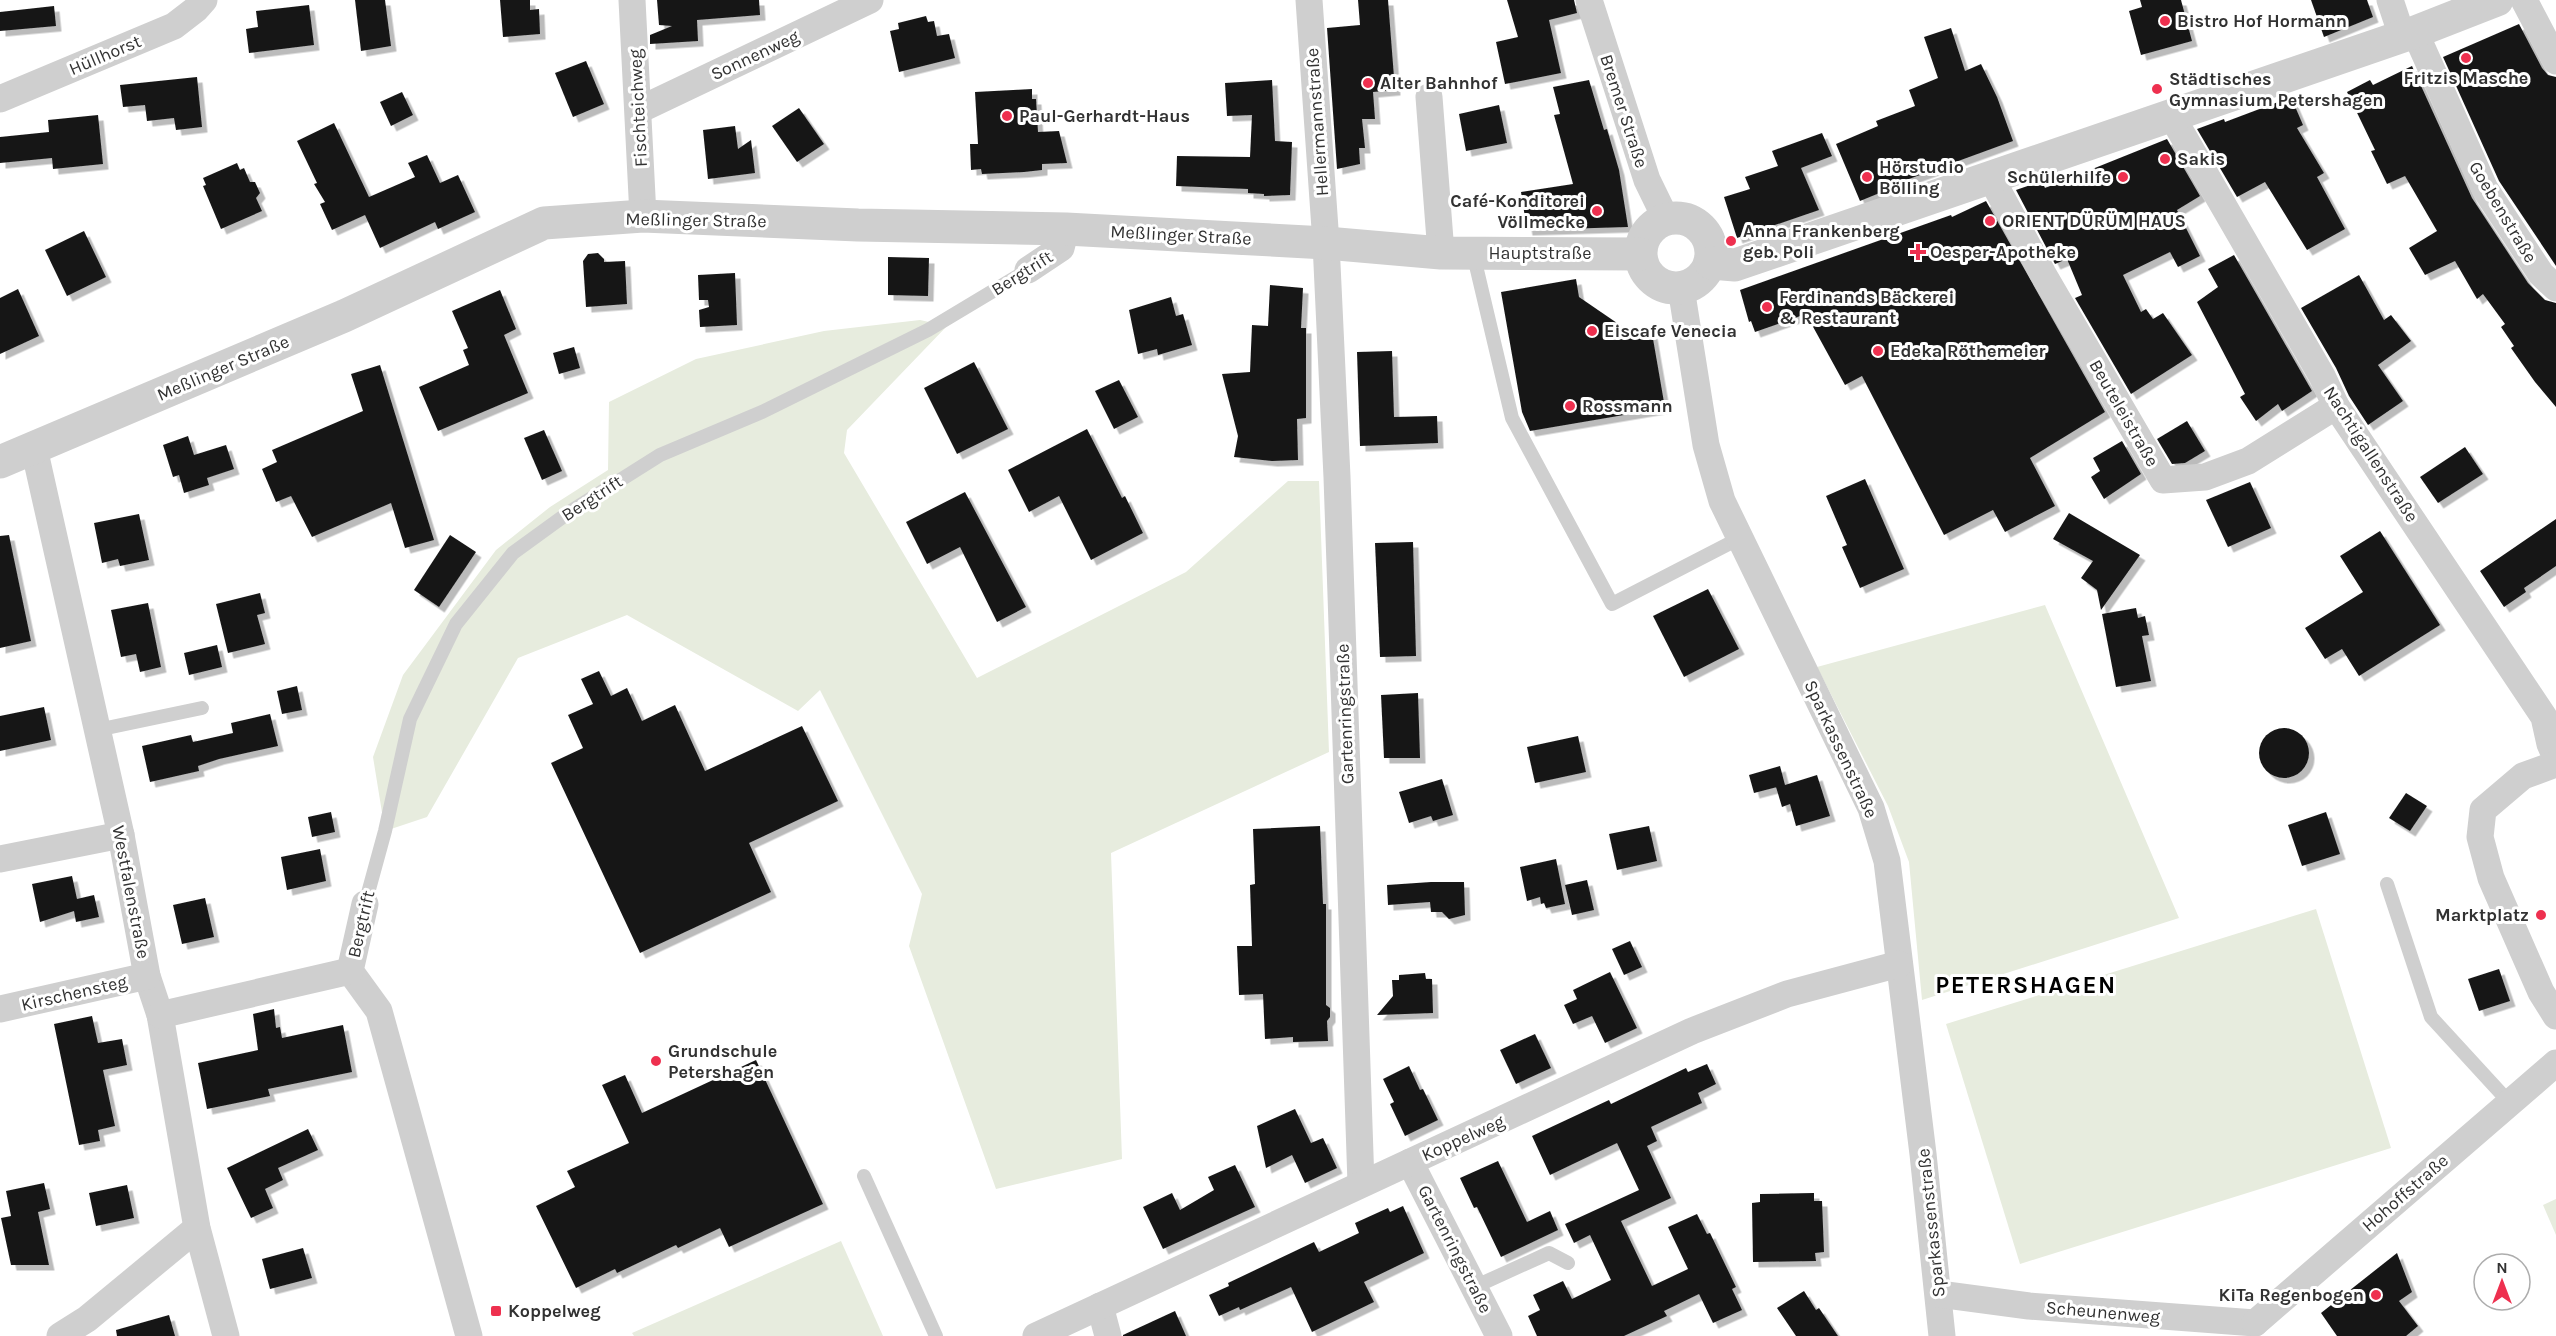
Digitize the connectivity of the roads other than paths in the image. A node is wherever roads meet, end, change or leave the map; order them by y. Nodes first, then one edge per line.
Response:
1 (204, 0) edge
2 (632, 0) edge
3 (870, 0) edge
4 (1309, 0) edge
5 (1589, 0) edge
6 (2390, 0) edge
7 (2502, 0) edge
8 (2408, 34) junction
9 (2556, 61) edge
10 (1429, 97) dead end
11 (0, 99) edge
12 (639, 110) junction
13 (2171, 115) junction
14 (1991, 178) junction
15 (643, 216) junction
16 (1666, 219) junction
17 (1066, 229) junction
18 (1326, 243) junction
19 (1441, 253) junction
20 (1473, 253) junction
21 (1640, 254) junction
22 (1711, 263) junction
23 (1028, 270) joint
24 (1681, 288) junction
25 (2556, 288) edge
26 (2336, 406) junction
27 (34, 448) junction
28 (0, 462) edge
29 (1740, 538) junction
30 (202, 708) dead end
31 (97, 730) junction
32 (2556, 758) edge
33 (2556, 764) edge
34 (121, 835) junction
35 (0, 859) edge
36 (2387, 884) dead end
37 (365, 904) joint
38 (1899, 964) junction
39 (350, 971) junction
40 (147, 976) junction
41 (0, 1009) edge
42 (160, 1015) junction
43 (2556, 1016) edge
44 (2556, 1063) edge
45 (2509, 1102) junction
46 (1410, 1162) junction
47 (864, 1176) dead end
48 (1361, 1184) junction
49 (196, 1228) junction
50 (1568, 1263) dead end
51 (1474, 1287) junction
52 (1939, 1294) junction
53 (1100, 1306) junction
54 (2257, 1330) edge
55 (60, 1336) edge
56 (226, 1336) edge
57 (469, 1336) edge
58 (936, 1336) edge
59 (1036, 1336) edge
60 (1108, 1336) edge
61 (1499, 1336) edge
62 (1942, 1336) edge

1 - 11 street, Hüllhorst
2 - 12 street, Fischteichweg
3 - 12 street, Sonnenweg
4 - 18 street, Hellermannstraße
5 - 16 street, Bremer Straße
6 - 8 street, Goebenstraße
7 - 8 street
7 - 9 street
8 - 13 street
8 - 25 street, Goebenstraße
10 - 19 street
12 - 15 street, Fischteichweg
13 - 14 street
13 - 26 street, Nachtigallenstraße
14 - 22 street
14 - 26 street, Beuteleistraße
15 - 17 street, Meßlinger Straße
15 - 27 street, Meßlinger Straße
16 - 21 street
16 - 22 street
17 - 18 street, Meßlinger Straße
17 - 23 street, Bergtrift
18 - 19 street, Meßlinger Straße
18 - 48 street, Gartenringstraße
19 - 20 street, Hauptstraße
20 - 21 street, Hauptstraße
20 - 29 lane
21 - 24 street
22 - 24 street
23 - 37 lane, Bergtrift
24 - 29 street, Sparkassenstraße
26 - 32 street, Nachtigallenstraße
27 - 28 street, Meßlinger Straße
27 - 31 street, Westfalenstraße
29 - 38 street, Sparkassenstraße
30 - 31 lane
31 - 34 street, Westfalenstraße
33 - 43 street
34 - 35 street
34 - 40 street, Westfalenstraße
36 - 45 lane
37 - 39 street, Bergtrift
38 - 46 street, Koppelweg
38 - 52 street, Sparkassenstraße
39 - 42 street, Bergtrift
39 - 57 street, Bergtrift
40 - 41 street, Kirschensteg
40 - 42 street, Westfalenstraße
42 - 49 street, Westfalenstraße
44 - 45 street, Hohoffstraße
45 - 54 street, Hohoffstraße
46 - 48 street, Koppelweg
46 - 51 street, Gartenringstraße
47 - 58 lane
48 - 53 street, Koppelweg
49 - 55 street
49 - 56 street, Westfalenstraße
50 - 51 lane
51 - 61 street, Gartenringstraße
52 - 54 street, Scheunenweg
52 - 62 street, Sparkassenstraße
53 - 59 street, Koppelweg
53 - 60 street

